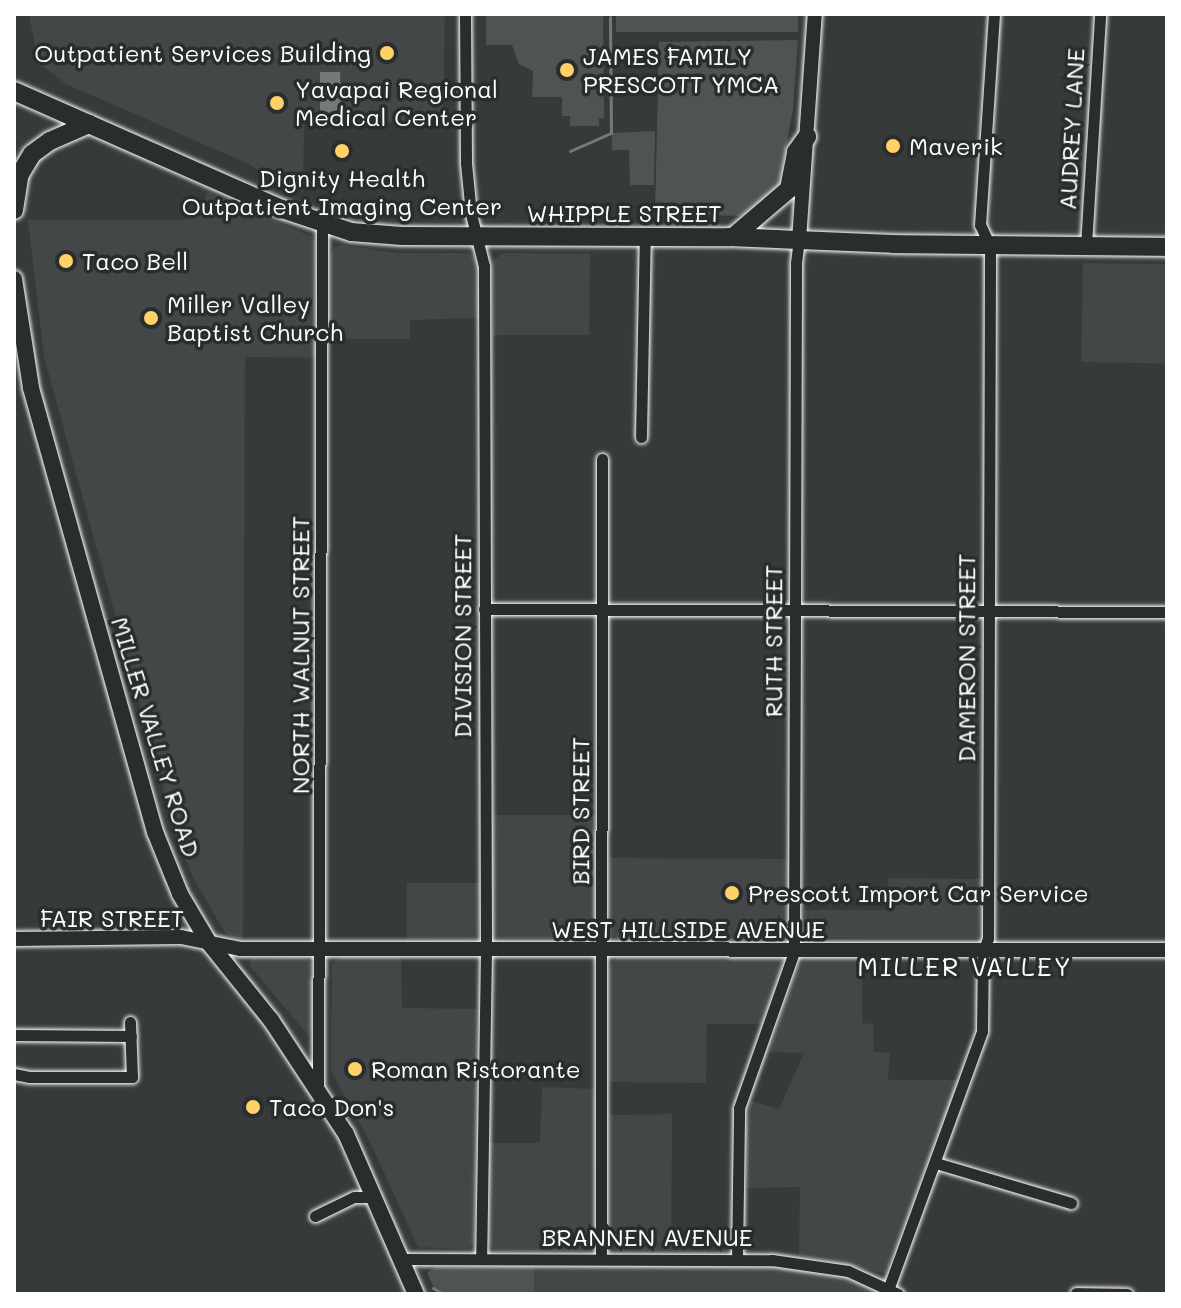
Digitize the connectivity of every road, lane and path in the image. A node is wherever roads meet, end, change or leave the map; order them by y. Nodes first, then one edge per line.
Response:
1 (465, 14) edge
2 (815, 14) edge
3 (994, 14) edge
4 (1100, 14) edge
5 (14, 91) edge
6 (89, 124) junction
7 (807, 137) junction
8 (14, 210) edge
9 (322, 224) junction
10 (645, 237) junction
11 (733, 237) junction
12 (480, 238) junction
13 (799, 240) junction
14 (990, 246) junction
15 (1086, 246) junction
16 (1167, 247) edge
17 (14, 279) edge
18 (641, 437) dead end
19 (602, 459) dead end
20 (795, 608) junction
21 (484, 609) junction
22 (601, 611) junction
23 (988, 611) junction
24 (1167, 612) edge
25 (14, 939) edge
26 (209, 943) junction
27 (321, 950) junction
28 (602, 950) junction
29 (1167, 950) edge
30 (486, 951) junction
31 (794, 952) junction
32 (983, 952) junction
33 (130, 1022) dead end
34 (14, 1035) edge
35 (131, 1036) junction
36 (14, 1074) edge
37 (318, 1087) junction
38 (936, 1163) junction
39 (374, 1197) junction
40 (1071, 1203) dead end
41 (315, 1216) dead end
42 (401, 1259) junction
43 (481, 1259) junction
44 (601, 1259) junction
45 (737, 1260) junction
46 (893, 1290) edge
47 (1076, 1293) edge
48 (416, 1294) edge
49 (1127, 1294) edge

1 - 12 street, DIVISION STREET
2 - 7 street, RUTH STREET
3 - 14 street, DAMERON STREET
4 - 15 street, AUDREY LANE
5 - 6 main road, WHIPPLE STREET
6 - 8 main road
6 - 9 main road, WHIPPLE STREET
7 - 11 main road
7 - 13 street, RUTH STREET
9 - 12 main road, WHIPPLE STREET
9 - 27 street, NORTH WALNUT STREET
10 - 11 main road, WHIPPLE STREET
10 - 12 main road, WHIPPLE STREET
10 - 18 street
11 - 13 main road, WHIPPLE STREET
12 - 21 street, DIVISION STREET
13 - 14 main road, WHIPPLE STREET
13 - 20 street, RUTH STREET
14 - 15 main road, WHIPPLE STREET
14 - 23 street, DAMERON STREET
15 - 16 main road, WHIPPLE STREET
17 - 26 main road, MILLER VALLEY ROAD
19 - 22 street, BIRD STREET
20 - 22 street
20 - 23 street
20 - 31 street, RUTH STREET
21 - 22 street
21 - 30 street, DIVISION STREET
22 - 28 street, BIRD STREET
23 - 24 street
23 - 32 street, DAMERON STREET
25 - 26 street, FAIR STREET
26 - 27 street, WEST HILLSIDE AVENUE
26 - 37 main road, MILLER VALLEY ROAD
27 - 30 street, WEST HILLSIDE AVENUE
27 - 37 street, NORTH WALNUT STREET
28 - 30 street, WEST HILLSIDE AVENUE
28 - 31 street, WEST HILLSIDE AVENUE
28 - 44 street, BIRD STREET
29 - 32 street, WEST HILLSIDE AVENUE
30 - 43 street, DIVISION STREET
31 - 32 street, WEST HILLSIDE AVENUE
31 - 45 street, RUTH STREET
32 - 38 street, DAMERON STREET
33 - 35 street
34 - 35 street
35 - 36 street
37 - 39 main road, MILLER VALLEY ROAD
38 - 40 street
38 - 46 street, DAMERON STREET
39 - 41 street
39 - 42 main road, MILLER VALLEY ROAD
42 - 43 street, BRANNEN AVENUE
42 - 48 main road, MILLER VALLEY ROAD
43 - 44 street, BRANNEN AVENUE
44 - 45 street, BRANNEN AVENUE
45 - 46 street, BRANNEN AVENUE
47 - 49 street

